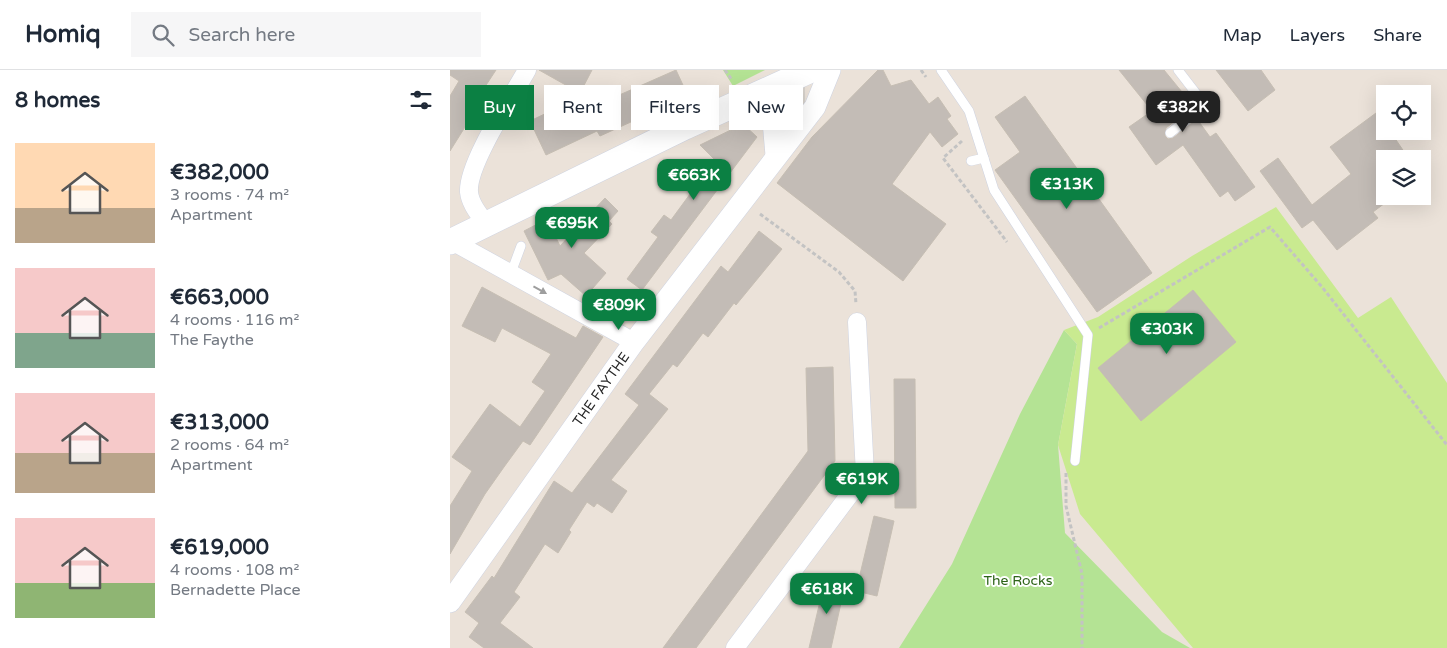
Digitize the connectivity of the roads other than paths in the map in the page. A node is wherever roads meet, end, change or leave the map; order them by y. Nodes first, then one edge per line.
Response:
1 (527, 70) edge
2 (811, 70) edge
3 (830, 70) edge
4 (941, 70) edge
5 (1178, 70) edge
6 (762, 85) edge
7 (729, 99) edge
8 (774, 130) edge
9 (1170, 133) dead end
10 (776, 156) junction
11 (984, 158) junction
12 (971, 161) dead end
13 (486, 223) junction
14 (451, 241) edge
15 (521, 246) dead end
16 (510, 273) junction
17 (857, 322) road end
18 (634, 342) junction
19 (1076, 461) dead end
20 (450, 602) edge
21 (735, 648) edge

1 - 13 street
2 - 6 main road
3 - 10 street, THE FAYTHE
4 - 11 lane
5 - 9 lane
7 - 13 main road
8 - 10 street
10 - 18 street, THE FAYTHE
11 - 12 lane
11 - 19 lane
13 - 14 main road
14 - 16 street
15 - 16 lane
16 -> 18 street
17 - 21 street
18 - 20 street, THE FAYTHE

